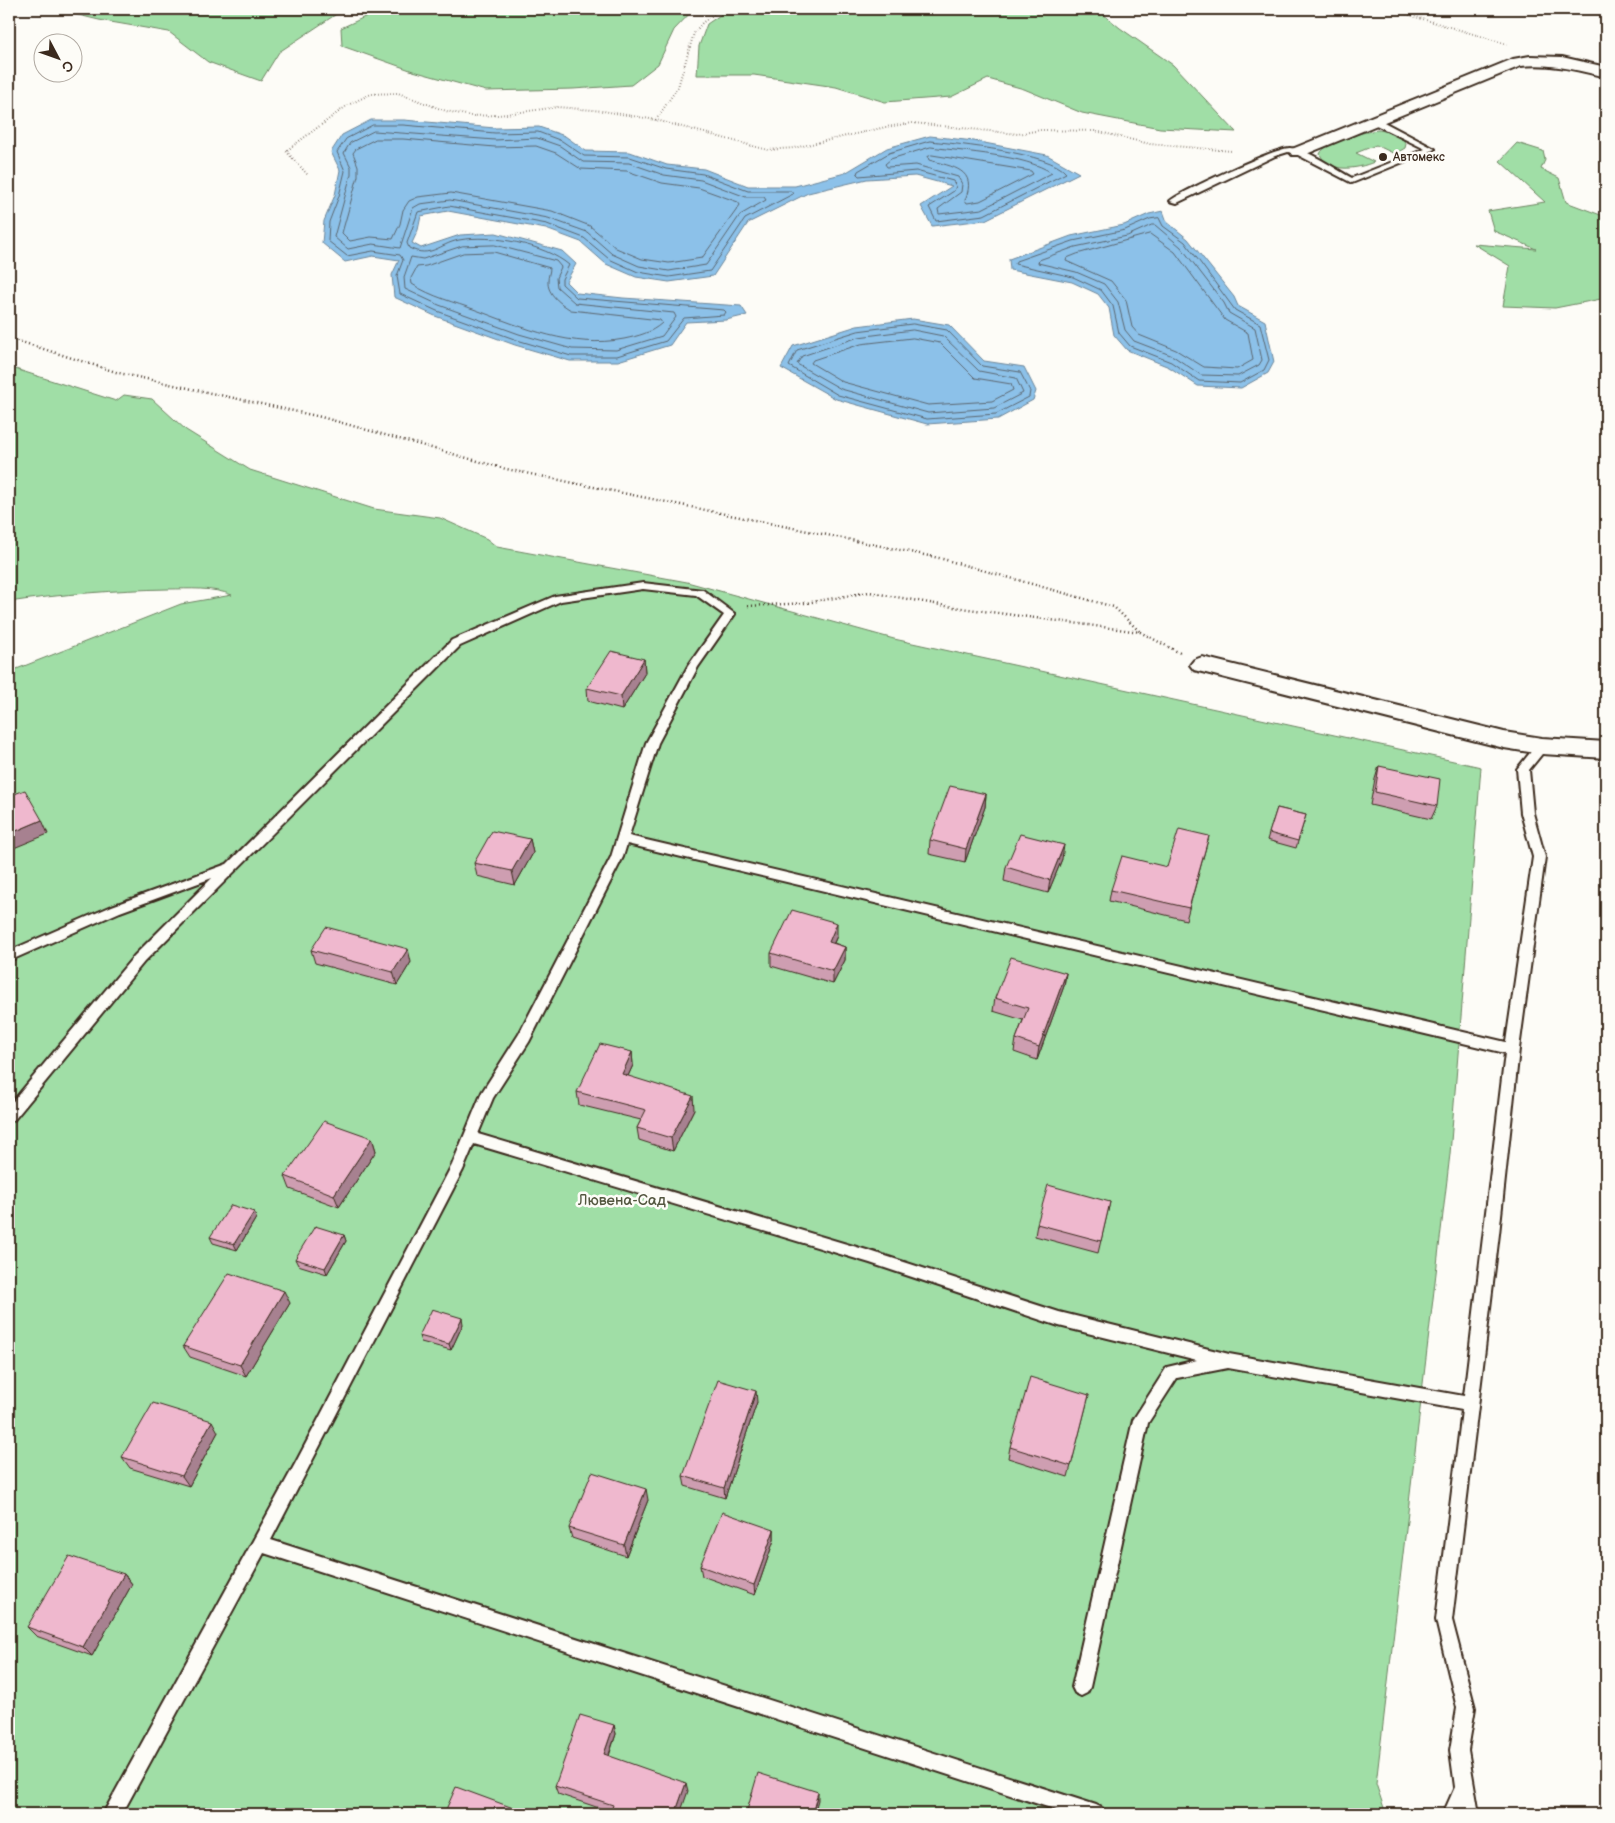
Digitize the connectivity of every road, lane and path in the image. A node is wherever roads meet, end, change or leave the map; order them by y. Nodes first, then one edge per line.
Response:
1 (720, 9) edge
2 (1389, 9) edge
3 (1511, 45) dead end
4 (1606, 72) edge
5 (656, 120) junction
6 (1377, 122) junction
7 (1298, 152) junction
8 (1272, 154) junction
9 (307, 174) dead end
10 (1174, 201) dead end
11 (9, 338) edge
12 (730, 614) junction
13 (1140, 632) junction
14 (1202, 665) joint
15 (1542, 746) junction
16 (1606, 750) edge
17 (622, 839) junction
18 (232, 866) junction
19 (9, 956) edge
20 (1512, 1049) junction
21 (9, 1116) edge
22 (470, 1137) junction
23 (1229, 1361) junction
24 (1469, 1404) junction
25 (260, 1544) junction
26 (1080, 1687) dead end
27 (1464, 1787) junction
28 (112, 1814) edge
29 (1096, 1814) edge
30 (1452, 1814) edge
31 (1470, 1814) edge

1 - 5 path
2 - 3 path
4 - 6 street
5 - 8 path
5 - 9 path
6 - 7 street
6 - 7 lane
7 - 8 lane
8 - 10 lane
11 - 13 path
12 - 13 path
12 - 17 lane
12 - 18 lane
13 - 14 path
14 - 15 street
15 - 16 street
15 - 20 lane
17 - 20 lane
17 - 22 lane
18 - 19 lane
18 - 21 lane
20 - 24 lane
22 - 23 lane
22 - 25 lane
23 - 24 lane
23 - 26 lane
24 - 27 lane
25 - 28 lane
25 - 29 lane
27 - 30 lane
27 - 31 lane

